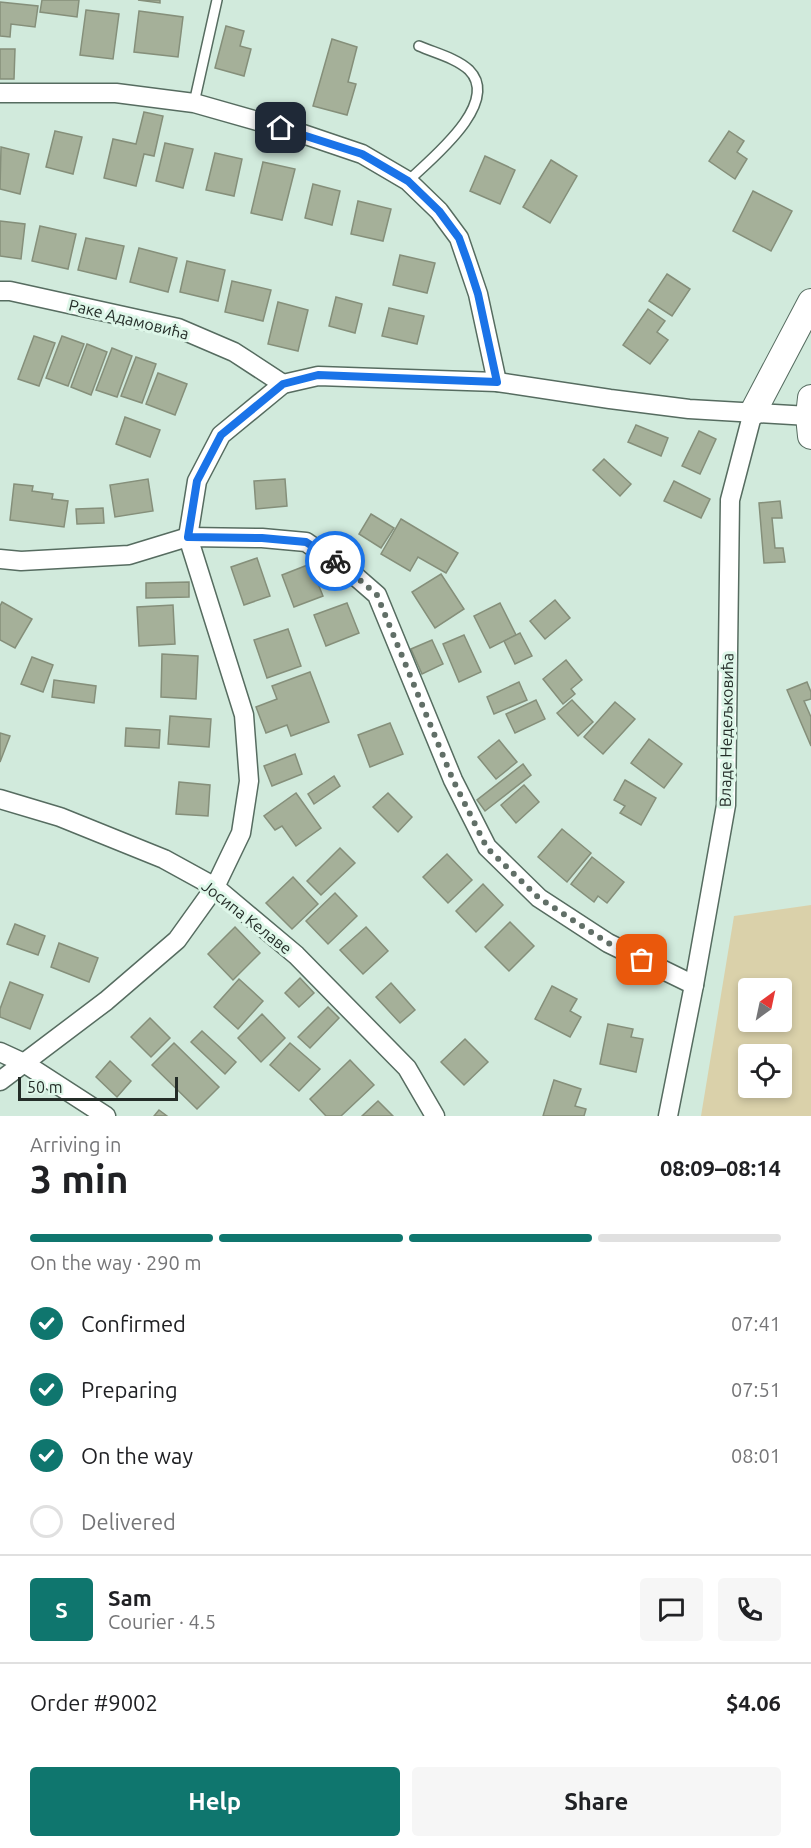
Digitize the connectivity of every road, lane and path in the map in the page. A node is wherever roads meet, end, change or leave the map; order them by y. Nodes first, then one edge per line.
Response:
1 (217, 0) edge
2 (418, 46) dead end
3 (0, 93) edge
4 (194, 103) junction
5 (408, 181) junction
6 (0, 291) edge
7 (811, 302) edge
8 (497, 382) junction
9 (283, 384) junction
10 (753, 412) junction
11 (810, 416) edge
12 (188, 537) junction
13 (0, 559) edge
14 (0, 799) edge
15 (215, 887) junction
16 (694, 985) junction
17 (0, 1052) edge
18 (24, 1063) junction
19 (0, 1081) edge
20 (106, 1116) edge
21 (435, 1116) edge
22 (668, 1116) edge

1 - 4 lane
2 - 5 lane
3 - 4 street
4 - 5 street
5 - 8 street
6 - 9 street, Раке Адамовића
7 - 10 street
8 - 9 street
8 - 10 street
9 - 12 street
10 - 11 street
10 - 16 street, Владе Недељковића
12 - 13 street
12 - 15 street
12 - 16 street
14 - 15 street, Јосипа Келаве
15 - 18 street
15 - 21 street, Јосипа Келаве
16 - 22 street, Владе Недељковића
17 - 18 street
18 - 19 street
18 - 20 street

